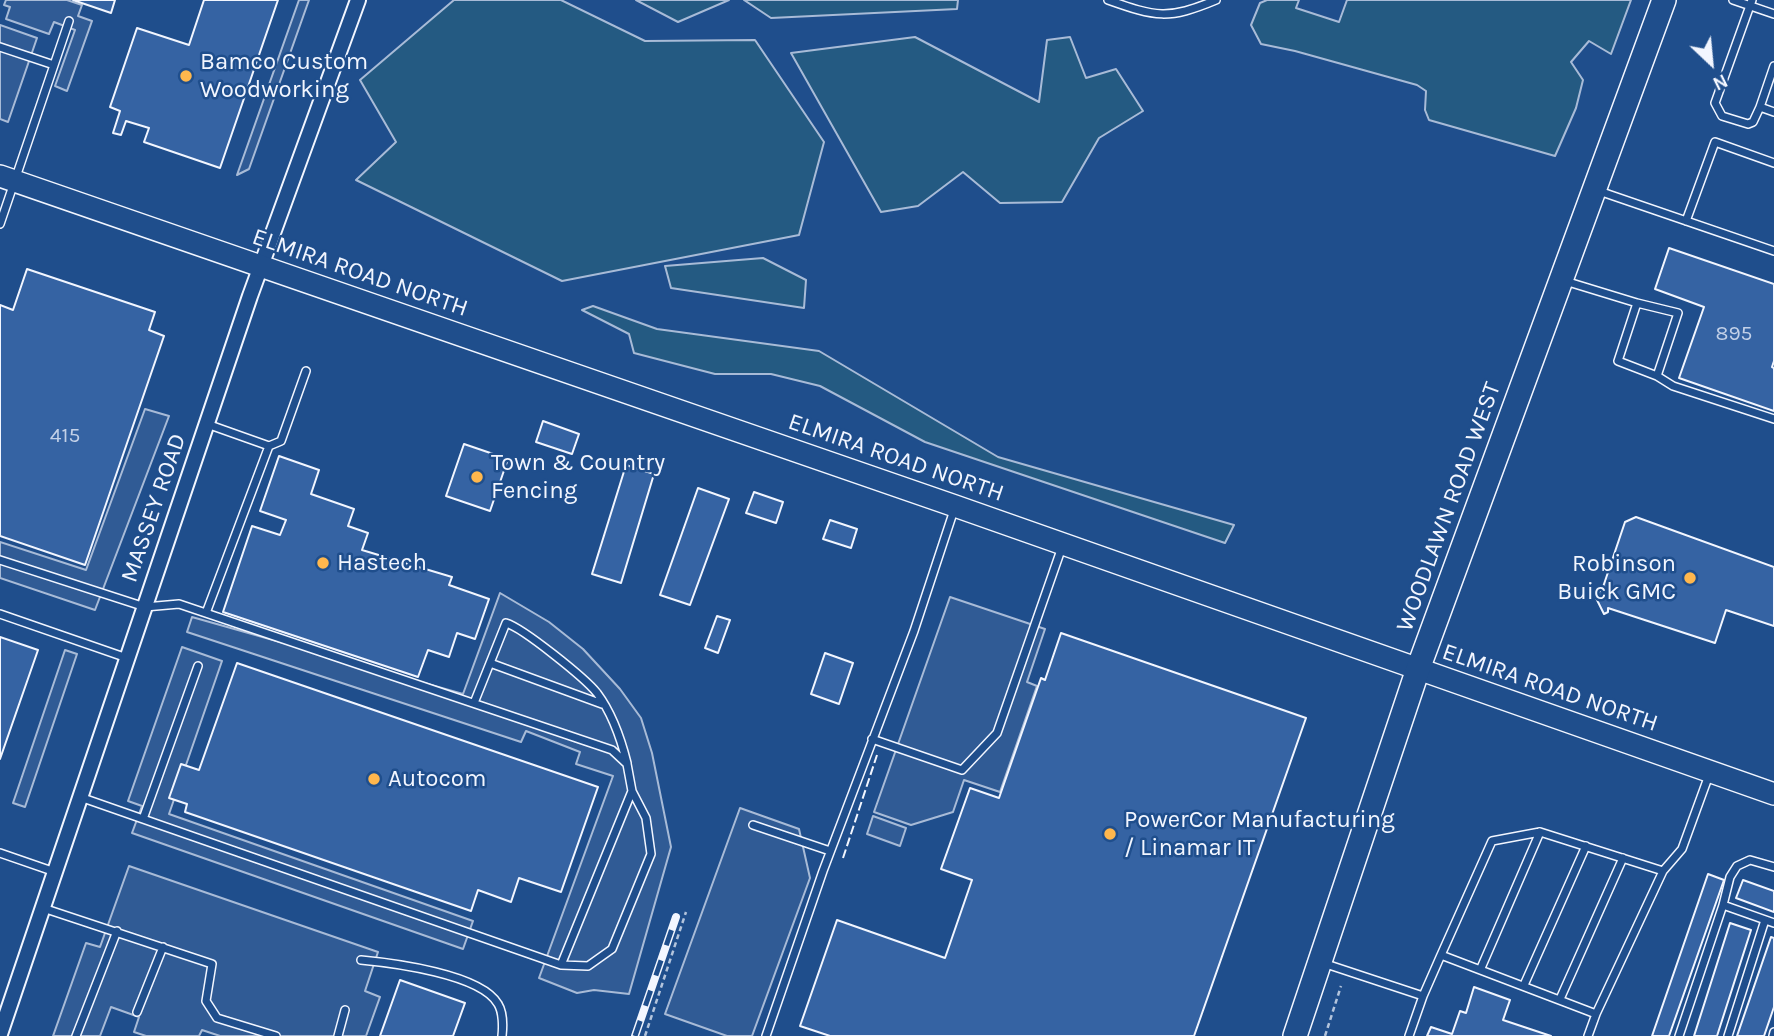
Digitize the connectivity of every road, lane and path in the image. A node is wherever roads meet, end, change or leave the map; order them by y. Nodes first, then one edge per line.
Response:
1 (358, 0) edge
2 (1108, 0) edge
3 (1216, 0) edge
4 (1664, 0) edge
5 (1733, 0) edge
6 (1751, 3) edge
7 (1774, 14) edge
8 (69, 21) dead end
9 (0, 47) edge
10 (54, 65) junction
11 (1774, 67) edge
12 (1760, 107) junction
13 (1774, 112) edge
14 (1774, 163) edge
15 (7, 178) edge
16 (1594, 190) junction
17 (1686, 220) junction
18 (0, 224) edge
19 (1774, 251) edge
20 (260, 267) junction
21 (1561, 280) junction
22 (1637, 303) junction
23 (306, 371) dead end
24 (1657, 376) junction
25 (1774, 419) edge
26 (207, 424) junction
27 (269, 446) junction
28 (955, 506) junction
29 (1063, 544) junction
30 (0, 560) edge
31 (145, 607) junction
32 (206, 613) junction
33 (0, 614) edge
34 (127, 657) junction
35 (490, 663) junction
36 (198, 666) dead end
37 (1418, 669) junction
38 (474, 704) junction
39 (603, 704) junction
40 (872, 738) junction
41 (627, 764) junction
42 (1710, 771) junction
43 (632, 791) junction
44 (1774, 794) edge
45 (80, 797) junction
46 (142, 819) junction
47 (753, 825) dead end
48 (1540, 832) junction
49 (1586, 846) junction
50 (830, 851) junction
51 (0, 853) edge
52 (1623, 858) junction
53 (1774, 867) edge
54 (55, 872) junction
55 (1663, 872) junction
56 (1723, 905) junction
57 (43, 908) junction
58 (686, 912) dead end
59 (1770, 922) edge
60 (117, 931) junction
61 (163, 947) junction
62 (1440, 955) junction
63 (361, 960) dead end
64 (1320, 961) junction
65 (561, 965) junction
66 (1481, 968) junction
67 (1524, 985) junction
68 (1341, 986) dead end
69 (1423, 996) junction
70 (1560, 999) junction
71 (345, 1010) dead end
72 (137, 1012) dead end
73 (1596, 1014) junction
74 (0, 1034) edge
75 (76, 1036) edge
76 (276, 1036) edge
77 (338, 1036) edge
78 (502, 1036) edge
79 (645, 1036) edge
80 (766, 1036) edge
81 (1295, 1036) edge
82 (1325, 1036) edge
83 (1409, 1036) edge
84 (1588, 1036) edge
85 (1679, 1036) edge
86 (1728, 1036) edge

1 - 20 street, MASSEY ROAD
2 - 3 lane
4 - 16 main road, WOODLAWN ROAD WEST
5 - 6 lane
6 - 7 lane
6 - 12 lane
8 - 10 lane
9 - 10 lane
10 - 15 lane
11 - 12 lane
12 - 13 lane
14 - 17 lane
15 - 18 lane
15 - 20 main road, ELMIRA ROAD NORTH
16 - 17 lane
16 - 21 main road, WOODLAWN ROAD WEST
17 - 19 lane
20 - 26 street, MASSEY ROAD
20 - 28 main road, ELMIRA ROAD NORTH
21 - 22 lane
21 - 37 main road, WOODLAWN ROAD WEST
22 - 24 lane
22 - 24 lane
23 - 27 lane
24 - 25 lane
26 - 27 lane
26 - 31 street, MASSEY ROAD
27 - 32 lane
28 - 29 main road, ELMIRA ROAD NORTH
28 - 40 lane
29 - 37 main road, ELMIRA ROAD NORTH
29 - 40 lane
30 - 31 lane
31 - 32 lane
31 - 34 street, MASSEY ROAD
32 - 38 lane
33 - 34 lane
34 - 45 street, MASSEY ROAD
35 - 38 lane
35 - 39 lane
35 - 39 lane
36 - 46 lane
37 - 42 main road, ELMIRA ROAD NORTH
37 - 64 main road, WOODLAWN ROAD WEST
38 - 41 lane
39 - 41 lane
40 - 50 lane
41 - 43 lane
42 - 44 main road, ELMIRA ROAD NORTH
42 - 55 lane
43 - 65 lane
43 - 65 lane
45 - 46 lane
45 - 54 street, MASSEY ROAD
46 - 65 lane
47 - 50 lane
48 - 49 lane
48 - 62 lane
48 - 66 lane
49 - 52 lane
49 - 67 lane
50 - 80 lane
51 - 54 lane
52 - 55 lane
52 - 70 lane
53 - 56 lane
54 - 57 street, MASSEY ROAD
55 - 73 lane
56 - 59 lane
56 - 85 lane
57 - 60 lane
57 - 74 street, MASSEY ROAD
58 - 79 path
59 - 86 lane
60 - 61 lane
60 - 75 lane
61 - 72 lane
61 - 76 lane
62 - 66 lane
62 - 69 lane
63 - 78 lane
64 - 69 lane
64 - 81 main road, WOODLAWN ROAD WEST
66 - 67 lane
67 - 70 lane
68 - 82 path
69 - 83 lane
70 - 73 lane
71 - 77 lane
73 - 84 lane

